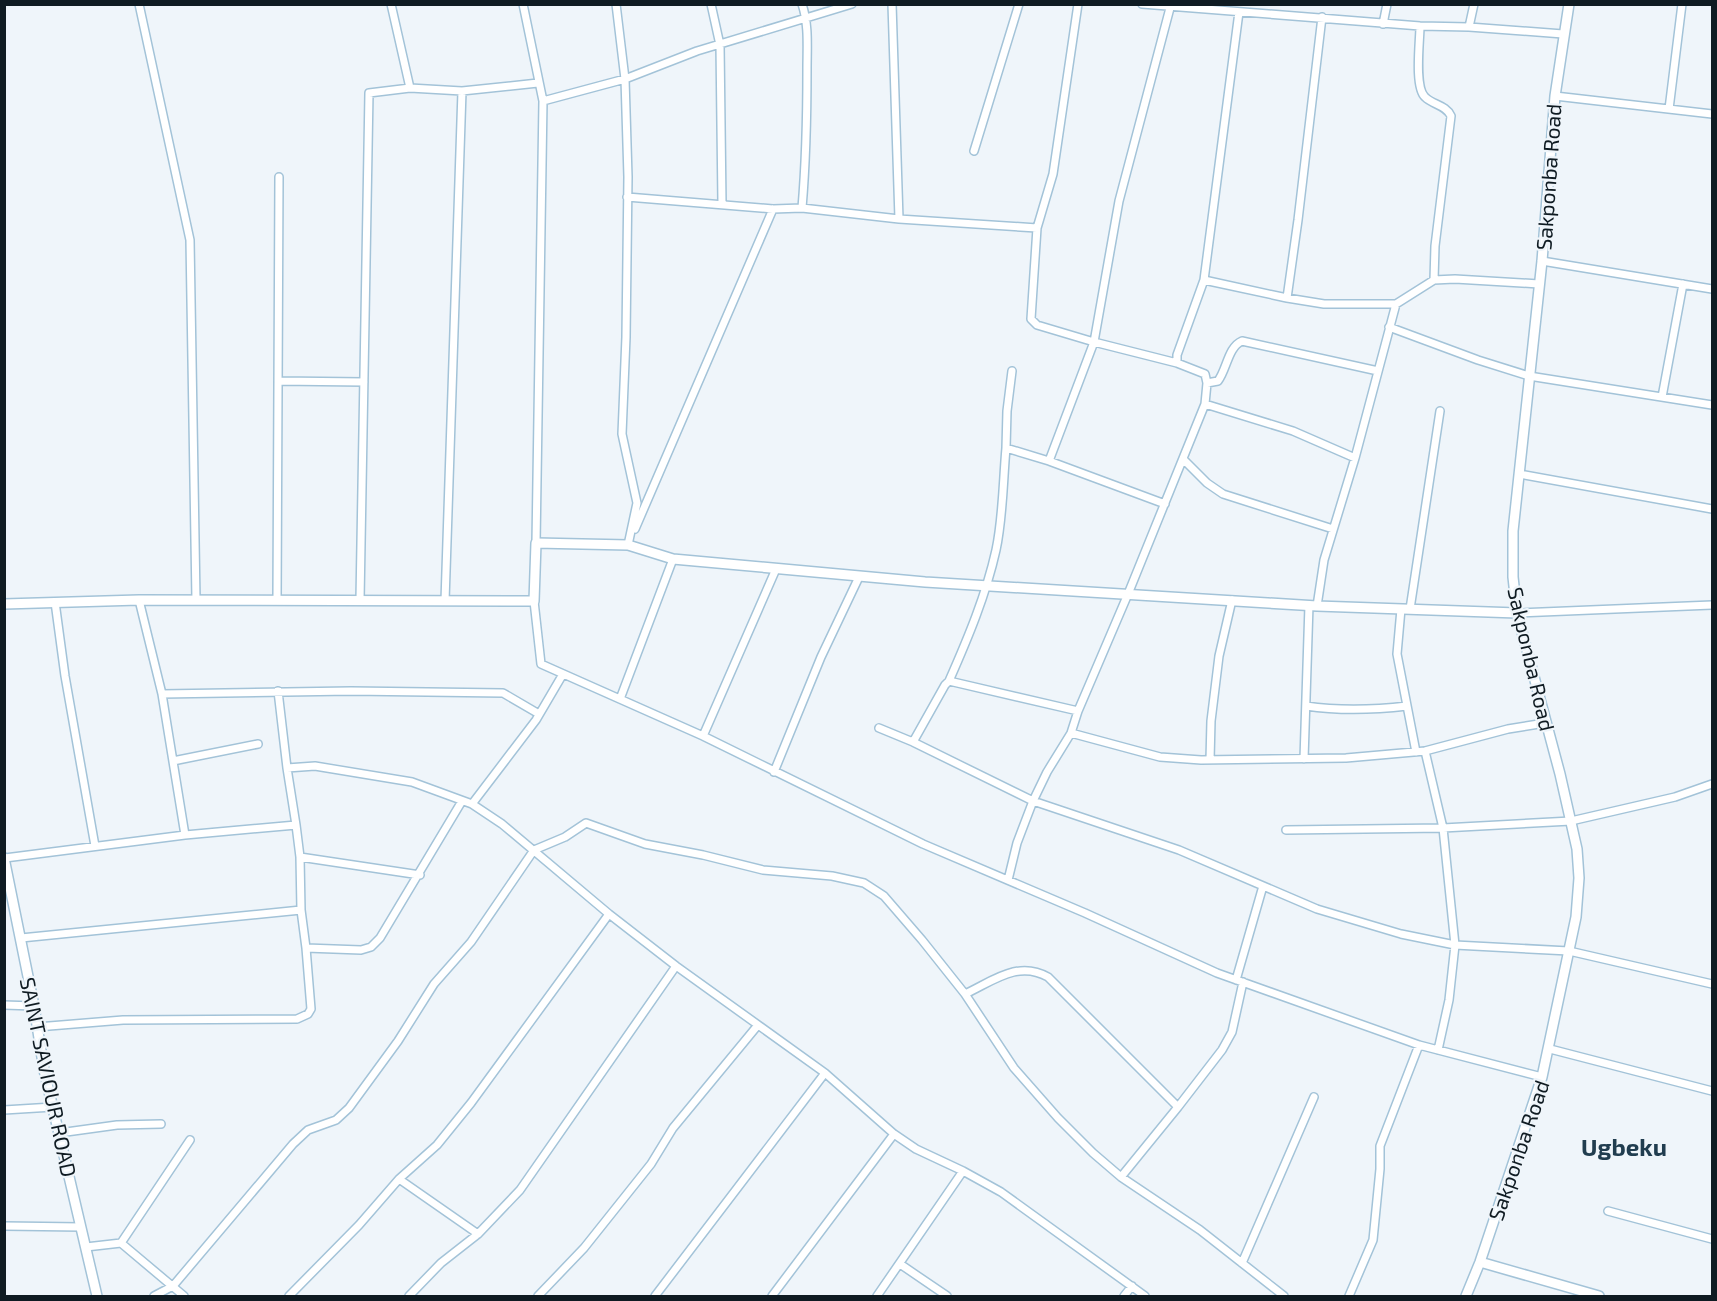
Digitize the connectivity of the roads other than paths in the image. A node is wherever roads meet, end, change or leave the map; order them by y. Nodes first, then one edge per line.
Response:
1 (139, 4) edge
2 (391, 4) edge
3 (523, 4) edge
4 (616, 4) edge
5 (711, 4) edge
6 (802, 4) edge
7 (852, 4) edge
8 (892, 4) edge
9 (1019, 4) edge
10 (1078, 4) edge
11 (1142, 4) edge
12 (1387, 4) edge
13 (1474, 4) edge
14 (1569, 4) edge
15 (1682, 4) edge
16 (1170, 8) junction
17 (1239, 12) junction
18 (807, 17) junction
19 (1322, 17) junction
20 (1383, 24) junction
21 (1420, 26) junction
22 (1469, 27) junction
23 (1563, 34) junction
24 (720, 45) junction
25 (625, 79) junction
26 (538, 83) junction
27 (410, 87) junction
28 (462, 91) junction
29 (1555, 96) junction
30 (543, 101) junction
31 (1669, 109) junction
32 (1713, 114) edge
33 (974, 151) dead end
34 (279, 177) dead end
35 (627, 197) junction
36 (722, 204) junction
37 (802, 208) junction
38 (773, 209) junction
39 (899, 219) junction
40 (1037, 228) junction
41 (1542, 261) junction
42 (1204, 280) junction
43 (1434, 280) junction
44 (1539, 284) junction
45 (1683, 284) junction
46 (1713, 289) edge
47 (1287, 298) junction
48 (1396, 304) junction
49 (1389, 327) junction
50 (1094, 342) junction
51 (1177, 363) junction
52 (1012, 371) dead end
53 (1378, 371) junction
54 (1529, 375) junction
55 (278, 381) junction
56 (364, 382) junction
57 (1207, 383) junction
58 (1662, 397) junction
59 (1205, 404) junction
60 (1713, 405) edge
61 (1440, 411) dead end
62 (1006, 448) junction
63 (1355, 458) junction
64 (1183, 459) junction
65 (1049, 461) junction
66 (1519, 474) junction
67 (1165, 504) junction
68 (1713, 509) edge
69 (1333, 529) junction
70 (536, 543) junction
71 (628, 545) junction
72 (673, 559) junction
73 (776, 569) junction
74 (860, 577) junction
75 (986, 586) junction
76 (1128, 594) junction
77 (139, 600) junction
78 (196, 600) junction
79 (277, 600) junction
80 (360, 600) junction
81 (1232, 600) junction
82 (445, 601) junction
83 (534, 601) junction
84 (55, 602) junction
85 (4, 603) edge
86 (1713, 605) edge
87 (1313, 606) junction
88 (1405, 609) junction
89 (1517, 613) junction
90 (562, 674) junction
91 (949, 681) junction
92 (278, 691) junction
93 (162, 694) junction
94 (620, 699) junction
95 (1306, 706) junction
96 (1407, 706) junction
97 (1078, 711) junction
98 (539, 714) junction
99 (1545, 723) junction
100 (879, 728) dead end
101 (1071, 733) junction
102 (703, 736) junction
103 (913, 742) junction
104 (258, 744) dead end
105 (1425, 751) junction
106 (1416, 752) junction
107 (1304, 759) junction
108 (1210, 760) junction
109 (173, 761) junction
110 (287, 768) junction
111 (774, 772) junction
112 (1713, 784) edge
113 (462, 801) junction
114 (1033, 801) junction
115 (472, 804) junction
116 (1571, 821) junction
117 (296, 825) junction
118 (1443, 828) junction
119 (1286, 830) dead end
120 (185, 835) junction
121 (95, 846) junction
122 (534, 850) junction
123 (300, 857) junction
124 (5, 858) edge
125 (420, 875) junction
126 (1008, 880) junction
127 (1263, 886) junction
128 (8, 888) edge
129 (301, 910) junction
130 (609, 914) junction
131 (21, 938) junction
132 (1455, 945) junction
133 (306, 948) junction
134 (1569, 951) junction
135 (676, 966) junction
136 (1240, 981) junction
137 (1713, 984) edge
138 (965, 994) junction
139 (4, 1005) edge
140 (34, 1006) junction
141 (758, 1025) junction
142 (37, 1027) junction
143 (1419, 1044) junction
144 (1550, 1049) junction
145 (1438, 1050) junction
146 (825, 1072) junction
147 (1542, 1077) junction
148 (1713, 1091) edge
149 (1314, 1097) dead end
150 (53, 1107) junction
151 (1178, 1107) junction
152 (4, 1110) edge
153 (162, 1124) dead end
154 (59, 1132) junction
155 (894, 1134) junction
156 (190, 1140) dead end
157 (963, 1171) junction
158 (1121, 1177) junction
159 (399, 1179) junction
160 (1608, 1211) dead end
161 (4, 1226) edge
162 (81, 1227) junction
163 (478, 1234) junction
164 (1713, 1239) edge
165 (121, 1243) junction
166 (86, 1246) junction
167 (1480, 1262) junction
168 (1242, 1263) junction
169 (900, 1264) junction
170 (173, 1286) junction
171 (1132, 1286) junction
172 (942, 1295) edge
173 (97, 1296) edge
174 (154, 1296) edge
175 (184, 1296) edge
176 (289, 1296) edge
177 (409, 1296) edge
178 (538, 1296) edge
179 (655, 1296) edge
180 (771, 1296) edge
181 (877, 1296) edge
182 (1124, 1296) edge
183 (1145, 1296) edge
184 (1284, 1296) edge
185 (1349, 1296) edge
186 (1466, 1296) edge
187 (1599, 1296) edge

1 - 78 street
2 - 27 street
3 - 26 street
4 - 25 street
5 - 24 street
6 - 18 street
7 - 18 street
8 - 39 street
9 - 33 street
10 - 40 street
11 - 16 street
12 - 20 street
13 - 22 street
14 - 23 street, Sakponba Road
15 - 31 street
16 - 17 street
16 - 50 street
17 - 19 street
17 - 42 street
18 - 24 street
18 - 37 street
19 - 20 street
19 - 47 street
20 - 21 street
21 - 22 street
21 - 43 street
22 - 23 street
23 - 29 street, Sakponba Road
24 - 25 street
24 - 36 street
25 - 30 street
25 - 35 street
26 - 28 street
26 - 30 street
27 - 28 street
27 - 56 street
28 - 82 street
29 - 31 street
29 - 41 street, Sakponba Road
30 - 70 street
31 - 32 street
34 - 55 street
35 - 36 street
35 - 71 street
36 - 38 street
37 - 38 street
37 - 39 street
38 - 71 street
39 - 40 street
40 - 50 street
41 - 44 street, Sakponba Road
41 - 45 street
42 - 47 street
42 - 51 street
43 - 44 street
43 - 48 street
44 - 54 street, Sakponba Road
45 - 46 street
45 - 58 street
47 - 48 street
48 - 49 street
49 - 53 street
49 - 54 street
50 - 51 street
50 - 65 street
51 - 57 street
52 - 62 street
53 - 57 street
53 - 63 street
54 - 58 street
54 - 66 street, Sakponba Road
55 - 56 street
55 - 79 street
56 - 80 street
57 - 59 street
58 - 60 street
59 - 63 street
59 - 64 street
61 - 88 street
62 - 65 street
62 - 75 street
63 - 69 street
64 - 67 street
64 - 69 street
65 - 67 street
66 - 68 street
66 - 89 street, Sakponba Road
67 - 76 street
69 - 87 street
70 - 71 street
70 - 83 street
71 - 72 street
72 - 73 street
72 - 94 street
73 - 74 street
73 - 102 street
74 - 75 street
74 - 111 street
75 - 76 street
75 - 91 street
76 - 81 street
76 - 97 street
77 - 78 street
77 - 84 street
77 - 93 street
78 - 79 street
79 - 80 street
80 - 82 street
81 - 87 street
81 - 108 street
82 - 83 street
83 - 90 street
84 - 85 street
84 - 121 street
86 - 89 street
87 - 88 street
87 - 95 street
88 - 89 street
88 - 96 street
89 - 99 street, Sakponba Road
90 - 94 street
90 - 98 street
91 - 97 street
91 - 103 street
92 - 93 street
92 - 98 street
92 - 110 street
93 - 109 street
94 - 102 street
95 - 96 street
95 - 107 street
96 - 106 street
97 - 101 street
98 - 115 street
99 - 105 street
99 - 116 street, Sakponba Road
100 - 103 street
101 - 108 street
101 - 114 street
102 - 111 street
103 - 114 street
104 - 109 street
105 - 106 street
105 - 118 street
106 - 107 street
107 - 108 street
109 - 120 street
110 - 113 street
110 - 117 street
111 - 126 street
112 - 116 street
113 - 115 street
113 - 125 street
114 - 126 street
114 - 127 street
115 - 122 street
116 - 118 street
116 - 134 street, Sakponba Road
117 - 120 street
117 - 123 street
118 - 119 street
118 - 132 street
120 - 121 street
121 - 124 street
122 - 130 street
122 - 138 street
122 - 170 street
123 - 125 street
123 - 129 street
124 - 128 street, SAINT SAVIOUR ROAD
125 - 133 street
126 - 136 street
127 - 132 street
127 - 136 street
128 - 131 street, SAINT SAVIOUR ROAD
129 - 131 street
129 - 133 street
130 - 135 street
130 - 159 street
131 - 140 street, SAINT SAVIOUR ROAD
132 - 134 street
132 - 145 street
133 - 142 street
134 - 137 street
134 - 144 street, Sakponba Road
135 - 141 street
135 - 163 street
136 - 143 street
136 - 151 street
138 - 151 street
138 - 158 street
139 - 140 street
140 - 142 street, SAINT SAVIOUR ROAD
141 - 146 street
141 - 178 street
142 - 150 street, SAINT SAVIOUR ROAD
143 - 145 street
143 - 185 street
144 - 147 street, Sakponba Road
144 - 148 street
145 - 147 street
146 - 155 street
146 - 179 street
147 - 167 street, Sakponba Road
149 - 168 street
150 - 152 street
150 - 154 street, SAINT SAVIOUR ROAD
151 - 158 street
153 - 154 street
154 - 162 street, SAINT SAVIOUR ROAD
155 - 157 street
155 - 180 street
156 - 165 street
157 - 169 street
157 - 171 street
158 - 168 street
159 - 163 street
159 - 176 street
160 - 164 street
161 - 162 street
162 - 166 street, SAINT SAVIOUR ROAD
163 - 177 street
165 - 166 street
165 - 170 street
166 - 173 street, SAINT SAVIOUR ROAD
167 - 186 street, Sakponba Road
167 - 187 street
168 - 184 street
169 - 172 street
169 - 181 street
170 - 174 street
170 - 175 street
171 - 182 street
171 - 183 street

